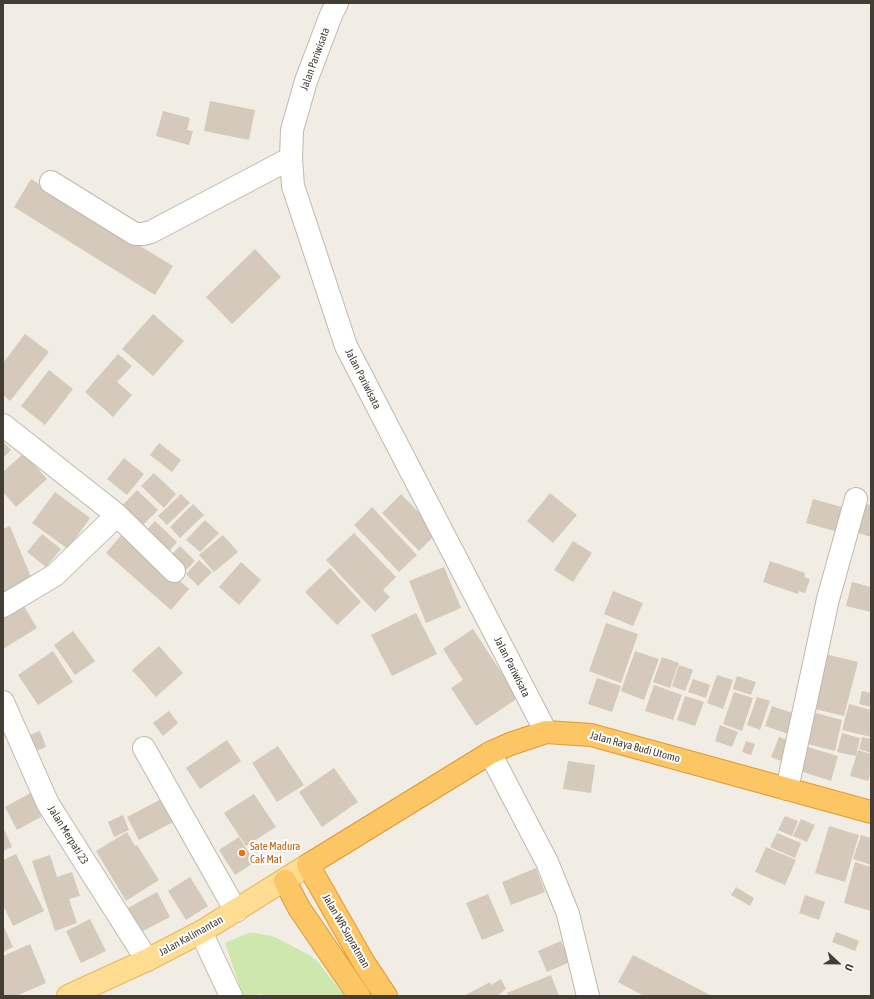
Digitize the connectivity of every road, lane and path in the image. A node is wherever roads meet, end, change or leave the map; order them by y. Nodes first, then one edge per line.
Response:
1 (337, 3) edge
2 (291, 158) junction
3 (51, 182) dead end
4 (3, 425) edge
5 (856, 499) dead end
6 (117, 515) junction
7 (174, 571) dead end
8 (3, 606) edge
9 (3, 702) edge
10 (546, 732) junction
11 (144, 748) dead end
12 (490, 753) junction
13 (787, 789) junction
14 (871, 812) edge
15 (308, 865) junction
16 (284, 881) junction
17 (236, 911) junction
18 (201, 932) junction
19 (148, 960) junction
20 (68, 996) edge
21 (231, 996) edge
22 (359, 996) edge
23 (386, 996) edge
24 (588, 996) edge

1 - 2 street, Jalan Pariwisata
2 - 3 street
2 - 10 street, Jalan Pariwisata
4 - 6 street
5 - 13 street
6 - 7 street
6 - 8 street
9 - 19 street, Jalan Merpati 23
10 - 12 highway, Jalan Raya Budi Utomo
10 - 13 highway, Jalan Raya Budi Utomo
11 - 17 street
12 - 15 highway, Jalan Raya Budi Utomo
12 - 24 street
13 - 14 highway, Jalan Raya Budi Utomo
15 - 16 main road, Jalan Kalimantan
15 - 23 highway, Jalan WR Supratman
16 - 17 main road, Jalan Kalimantan
16 - 22 highway, Jalan WR Supratman
17 - 18 main road, Jalan Kalimantan
18 - 19 main road, Jalan Kalimantan
18 - 21 street
19 - 20 main road, Jalan Kalimantan

